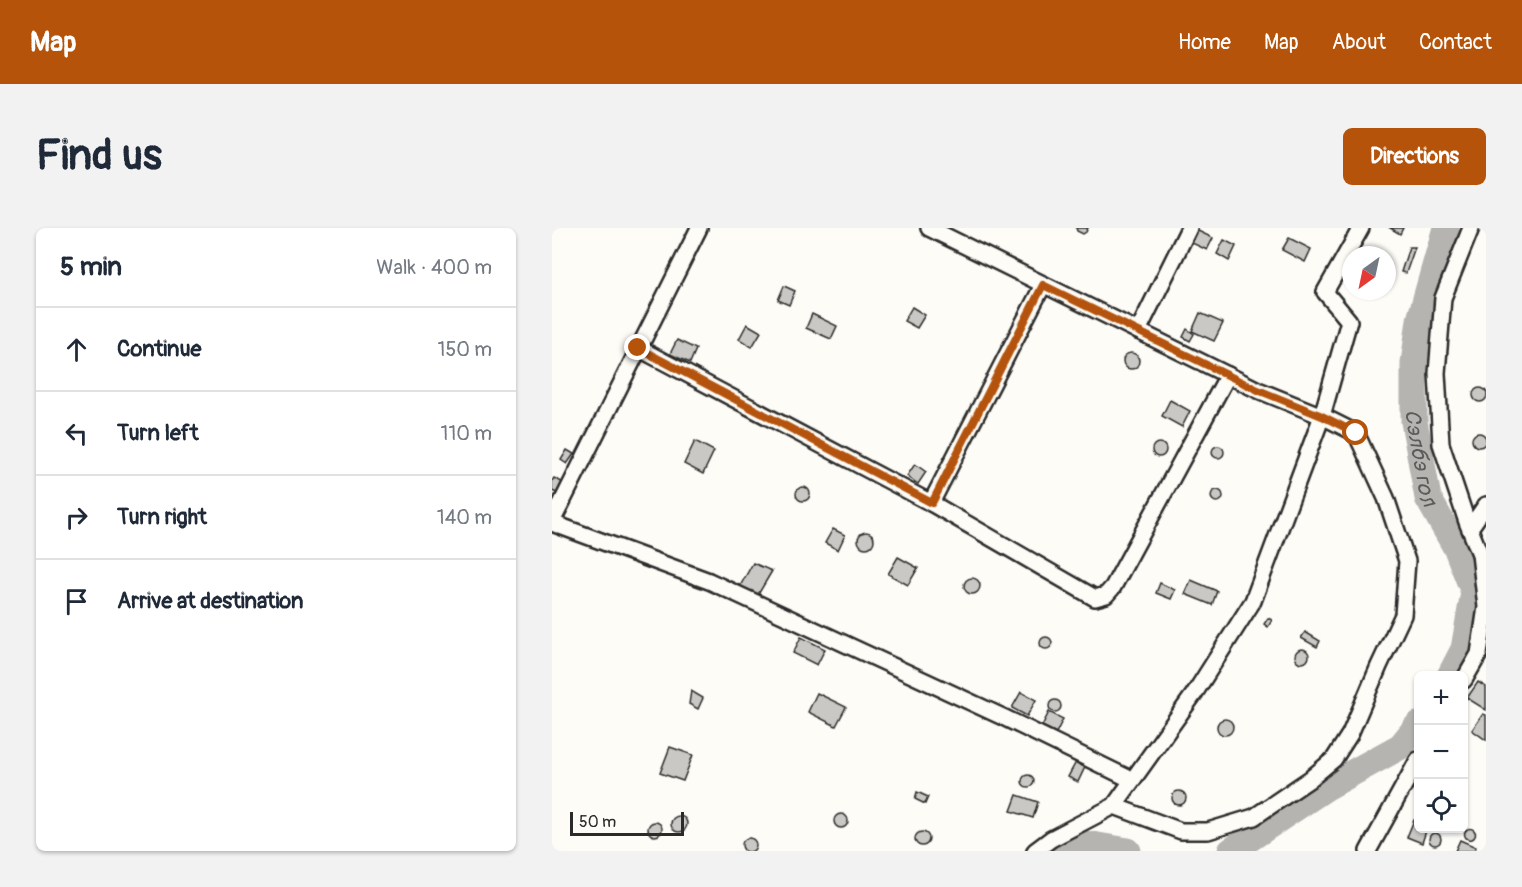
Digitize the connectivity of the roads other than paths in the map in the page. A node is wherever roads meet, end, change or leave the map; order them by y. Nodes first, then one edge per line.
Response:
1 (699, 228) edge
2 (928, 228) edge
3 (1189, 228) edge
4 (1361, 228) edge
5 (1471, 228) edge
6 (1043, 285) junction
7 (1138, 331) junction
8 (638, 348) junction
9 (1228, 375) junction
10 (1322, 416) junction
11 (932, 503) junction
12 (1486, 505) edge
13 (552, 523) edge
14 (1470, 528) junction
15 (1468, 673) edge
16 (1414, 769) edge
17 (1132, 780) junction
18 (1114, 806) junction
19 (1035, 851) edge
20 (1368, 851) edge

1 - 8 street
2 - 6 street
3 - 7 street
4 - 10 street
5 - 14 street
6 - 7 street
6 - 11 street
7 - 9 street
8 - 11 street
8 - 13 street
9 - 10 street
9 - 11 street
10 - 17 street
10 - 18 street
12 - 14 street
13 - 17 street
14 - 15 street
16 - 20 street
17 - 18 street
18 - 19 street

